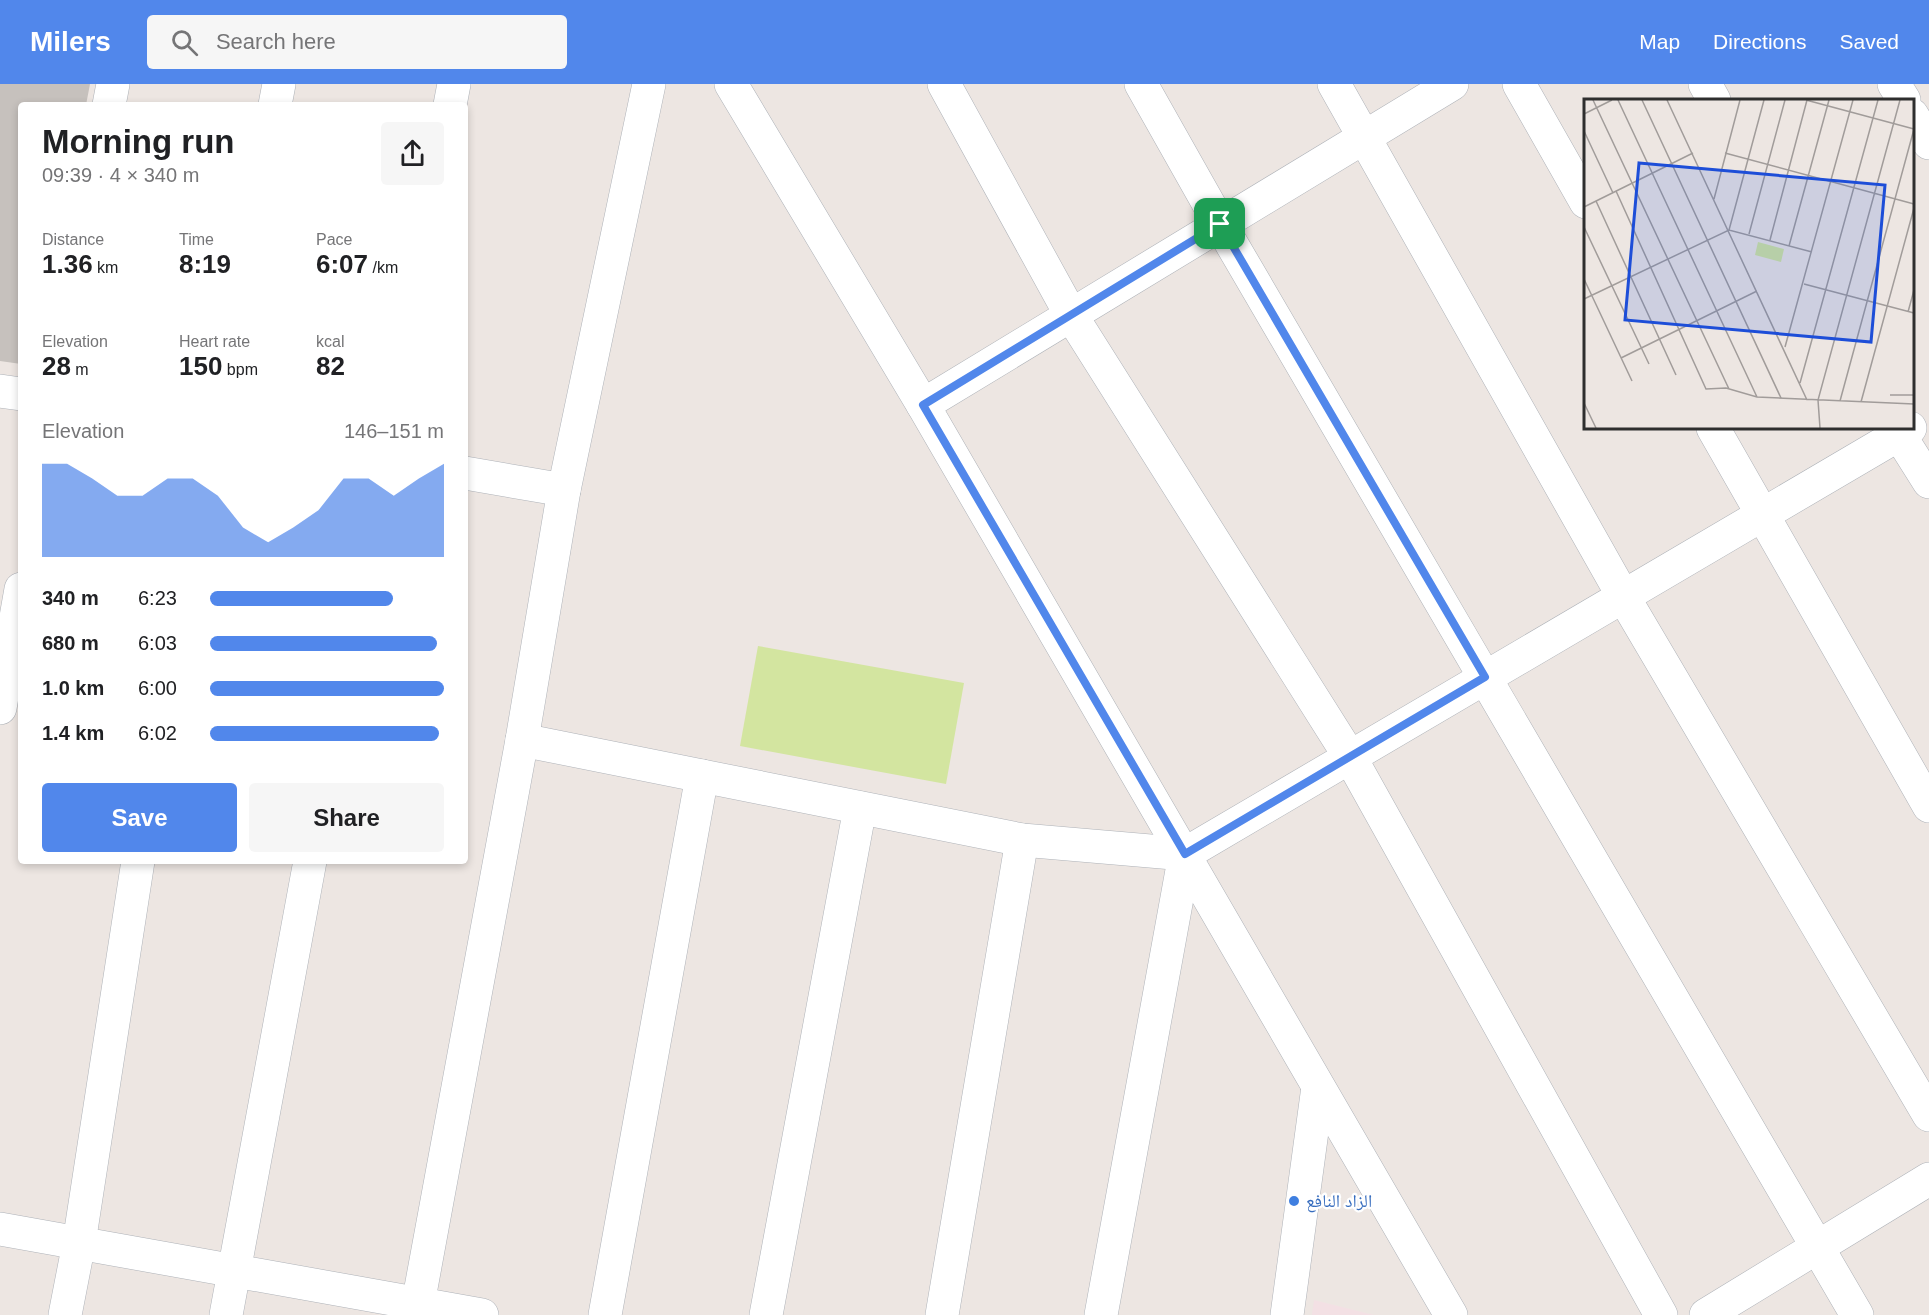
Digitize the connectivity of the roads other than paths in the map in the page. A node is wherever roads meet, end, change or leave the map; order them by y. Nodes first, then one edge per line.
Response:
1 (113, 84) edge
2 (279, 84) edge
3 (454, 84) edge
4 (649, 84) edge
5 (732, 84) edge
6 (944, 84) edge
7 (1141, 84) edge
8 (1334, 84) edge
9 (1452, 84) edge
10 (1519, 84) edge
11 (1705, 84) edge
12 (1894, 84) edge
13 (1713, 99) edge
14 (1903, 99) edge
15 (110, 102) edge
16 (276, 102) edge
17 (451, 102) edge
18 (1914, 118) edge
19 (1364, 137) junction
20 (1929, 143) edge
21 (1584, 198) edge
22 (1220, 224) junction
23 (1071, 315) junction
24 (0, 391) edge
25 (18, 394) edge
26 (923, 405) junction
27 (1929, 416) edge
28 (1914, 424) edge
29 (1714, 429) edge
30 (1904, 429) edge
31 (468, 474) edge
32 (1929, 482) edge
33 (564, 490) junction
34 (1762, 514) junction
35 (1623, 596) junction
36 (18, 606) edge
37 (1485, 677) junction
38 (0, 708) edge
39 (522, 740) junction
40 (1350, 757) junction
41 (702, 776) junction
42 (1929, 806) edge
43 (860, 808) junction
44 (1022, 840) junction
45 (1185, 854) junction
46 (138, 864) edge
47 (309, 864) edge
48 (1318, 1087) junction
49 (1929, 1115) edge
50 (1929, 1179) edge
51 (0, 1228) edge
52 (79, 1243) junction
53 (1818, 1247) junction
54 (235, 1270) junction
55 (417, 1309) edge
56 (65, 1315) edge
57 (226, 1315) edge
58 (482, 1315) edge
59 (604, 1315) edge
60 (766, 1315) edge
61 (942, 1315) edge
62 (1101, 1315) edge
63 (1287, 1315) edge
64 (1451, 1315) edge
65 (1661, 1315) edge
66 (1706, 1315) edge
67 (1857, 1315) edge

1 - 15 street
2 - 16 street
3 - 17 street
4 - 33 street
5 - 26 street
6 - 23 street
7 - 22 street
8 - 19 street
9 - 19 street
10 - 21 street
11 - 13 street
12 - 14 street
18 - 20 street
19 - 22 street
19 - 35 street
22 - 23 street
22 - 37 street
23 - 26 street
23 - 40 street
24 - 25 street
26 - 45 street
27 - 28 street
29 - 34 street
30 - 32 street
30 - 34 street
31 - 33 street
33 - 39 street
34 - 35 street
34 - 42 street
35 - 37 street
35 - 49 street
36 - 38 street
37 - 40 street
37 - 53 street
39 - 41 street
39 - 55 street
40 - 45 street
40 - 65 street
41 - 43 street
41 - 59 street
43 - 44 street
43 - 60 street
44 - 45 street
44 - 61 street
45 - 48 street
45 - 62 street
46 - 52 street
47 - 54 street
48 - 63 street
48 - 64 street
50 - 53 street
51 - 52 street
52 - 54 street
52 - 56 street
53 - 66 street
53 - 67 street
54 - 55 street
54 - 57 street
55 - 58 street

